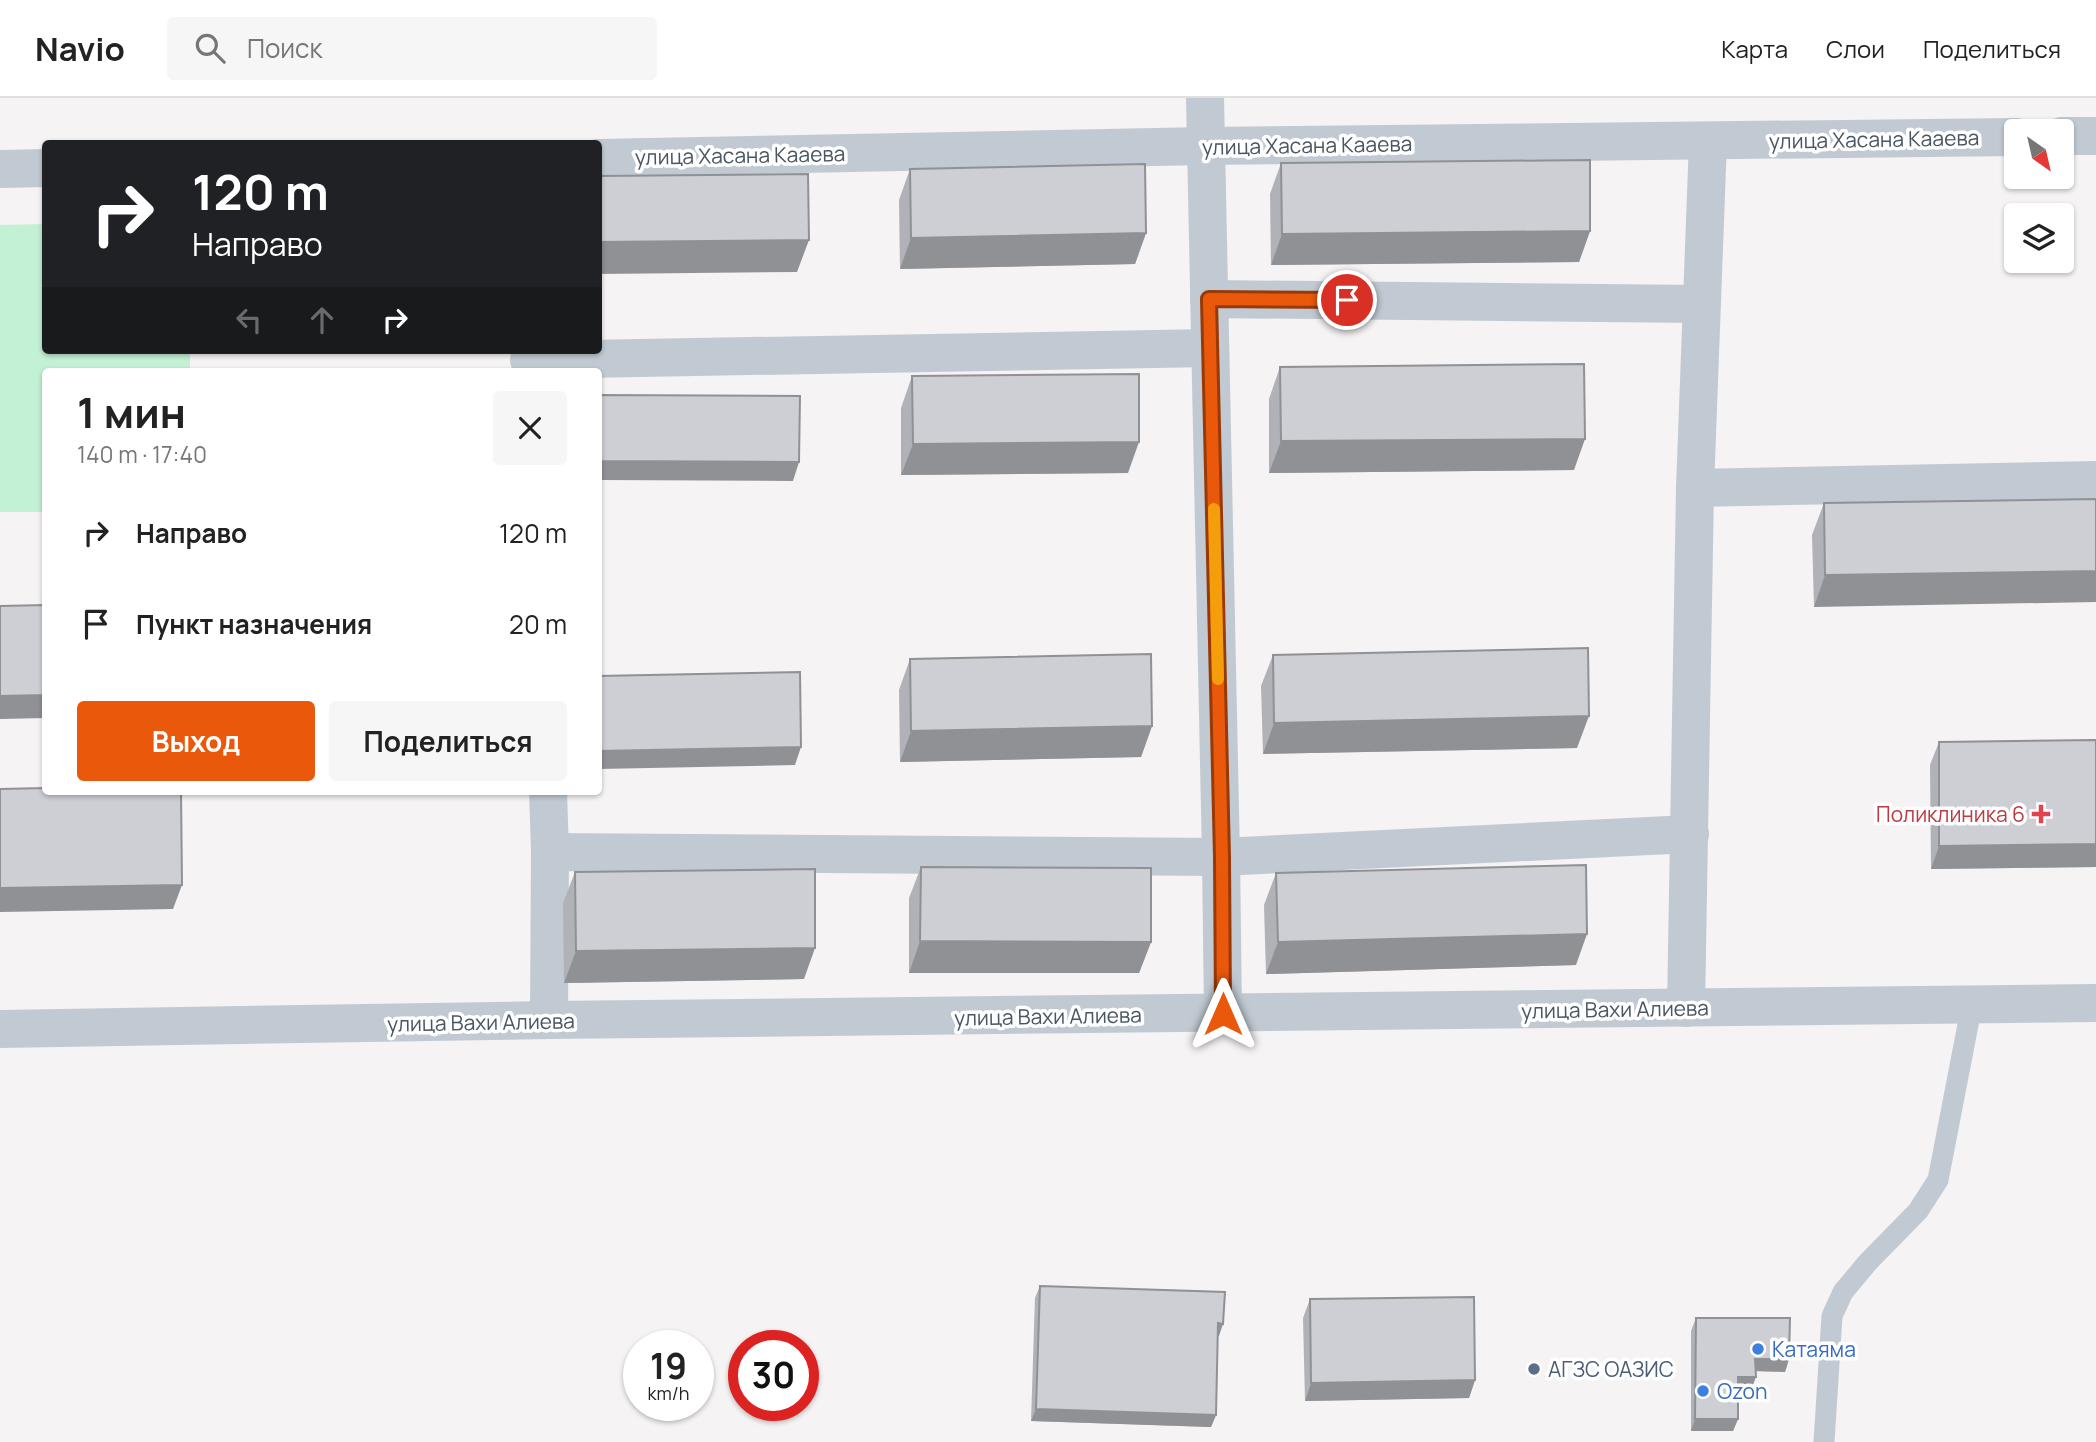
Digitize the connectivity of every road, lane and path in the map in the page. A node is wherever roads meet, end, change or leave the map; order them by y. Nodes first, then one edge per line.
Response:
1 (1205, 98) edge
2 (2074, 136) edge
3 (2096, 136) edge
4 (2004, 137) edge
5 (1708, 141) junction
6 (1206, 146) junction
7 (602, 158) edge
8 (42, 168) edge
9 (0, 169) edge
10 (1209, 299) junction
11 (1701, 304) junction
12 (1210, 348) junction
13 (529, 360) edge
14 (2096, 480) edge
15 (1695, 488) junction
16 (548, 795) edge
17 (1690, 834) junction
18 (550, 852) junction
19 (1222, 857) junction
20 (2096, 1003) edge
21 (1972, 1004) junction
22 (1686, 1008) junction
23 (1223, 1014) junction
24 (549, 1020) junction
25 (0, 1029) edge
26 (1824, 1442) edge

1 - 6 street
2 - 3 street
4 - 5 street, улица Хасана Кааева
5 - 6 street, улица Хасана Кааева
5 - 11 street
6 - 7 street, улица Хасана Кааева
6 - 10 street
8 - 9 street
10 - 11 street
10 - 12 street
11 - 15 street
12 - 13 street
12 - 19 street
14 - 15 street
15 - 17 street
16 - 18 street
17 - 19 street
17 - 22 street
18 - 19 street
18 - 24 street
19 - 23 street
20 - 21 street, улица Вахи Алиева
21 - 22 street, улица Вахи Алиева
21 - 26 lane
22 - 23 street, улица Вахи Алиева
23 - 24 street, улица Вахи Алиева
24 - 25 street, улица Вахи Алиева

